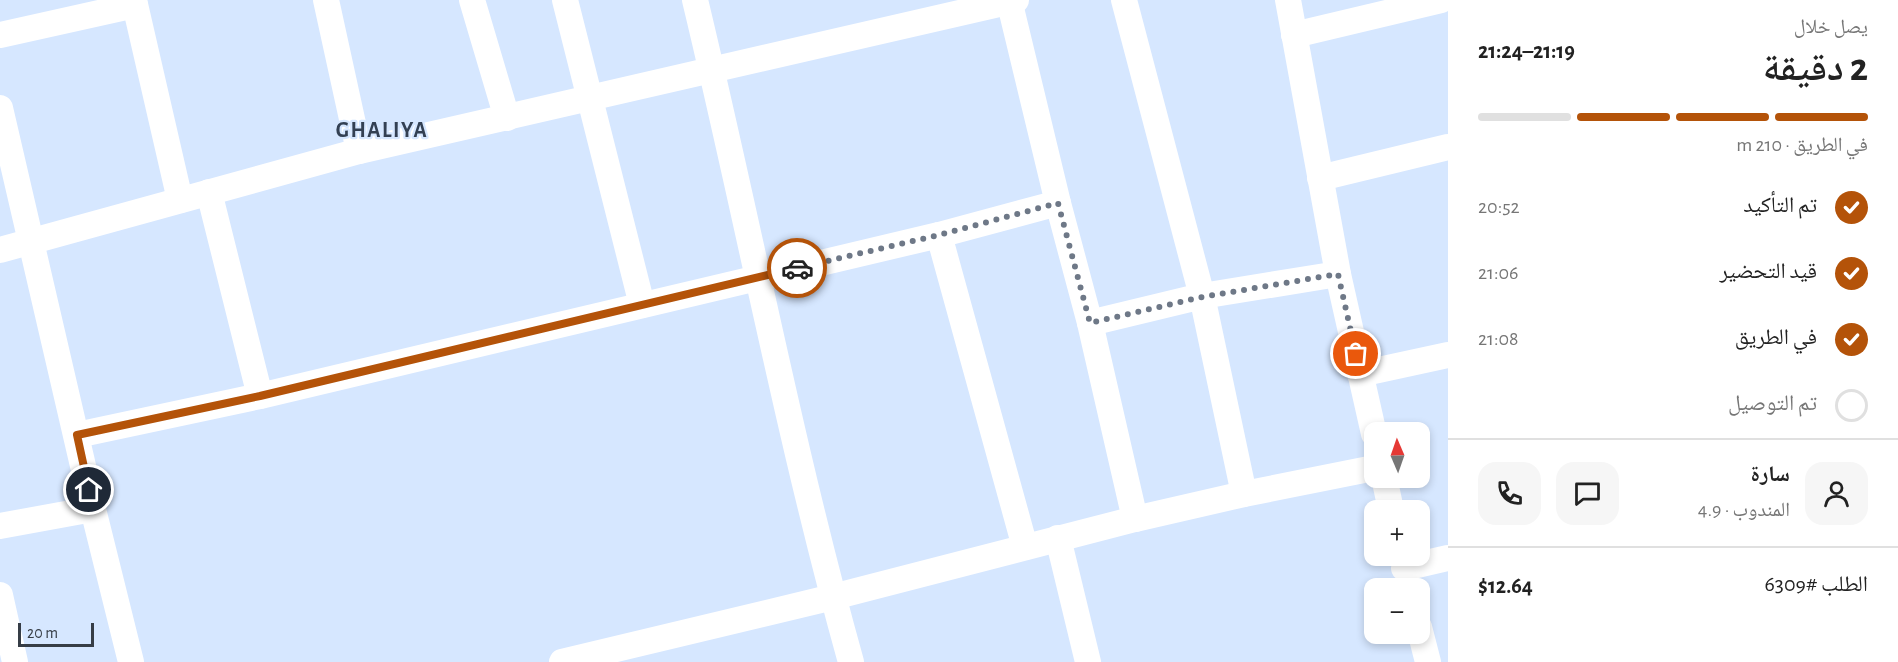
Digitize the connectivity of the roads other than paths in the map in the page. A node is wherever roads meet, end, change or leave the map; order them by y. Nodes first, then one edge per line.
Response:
1 (326, 0) edge
2 (472, 0) edge
3 (565, 0) edge
4 (695, 0) edge
5 (1124, 0) edge
6 (1288, 0) edge
7 (1441, 0) edge
8 (1011, 1) edge
9 (134, 3) edge
10 (0, 35) edge
11 (1294, 35) junction
12 (711, 69) junction
13 (590, 99) junction
14 (0, 108) edge
15 (507, 118) junction
16 (1448, 147) edge
17 (360, 151) junction
18 (1320, 178) junction
19 (209, 192) junction
20 (180, 200) junction
21 (1058, 203) junction
22 (939, 235) junction
23 (32, 242) junction
24 (0, 250) edge
25 (1338, 274) junction
26 (757, 277) junction
27 (1202, 297) junction
28 (642, 305) junction
29 (1090, 323) junction
30 (1448, 355) edge
31 (1360, 374) junction
32 (260, 396) junction
33 (1371, 422) edge
34 (77, 435) junction
35 (1364, 470) edge
36 (1244, 494) junction
37 (93, 509) junction
38 (1135, 519) junction
39 (0, 526) edge
40 (1058, 538) junction
41 (1025, 547) junction
42 (1448, 558) edge
43 (1405, 570) edge
44 (0, 595) edge
45 (833, 597) junction
46 (1423, 644) edge
47 (15, 662) edge
48 (131, 662) edge
49 (562, 662) edge
50 (852, 662) edge
51 (1088, 662) edge
52 (1428, 662) edge

1 - 17 street
2 - 15 street
3 - 13 street
4 - 12 street
5 - 27 street
6 - 11 street
7 - 11 street
8 - 12 street
8 - 21 street
9 - 10 street
9 - 20 street
11 - 18 street
12 - 13 street
12 - 26 street
13 - 15 street
13 - 28 street
14 - 23 street
15 - 17 street
16 - 18 street
17 - 19 street
18 - 25 street
19 - 20 street
19 - 32 street
20 - 23 street
21 - 22 street
21 - 29 street
22 - 26 street
22 - 41 street
23 - 24 street
23 - 34 street
25 - 27 street
25 - 31 street
26 - 28 street
26 - 45 street
27 - 29 street
27 - 36 street
28 - 32 street
29 - 38 street
30 - 31 street
31 - 33 street
32 - 34 street
34 - 37 street
35 - 36 street
36 - 38 street
37 - 39 street
37 - 48 street
38 - 40 street
40 - 41 street
40 - 51 street
41 - 45 street
42 - 43 street
44 - 47 street
45 - 49 street
45 - 50 street
46 - 52 street

